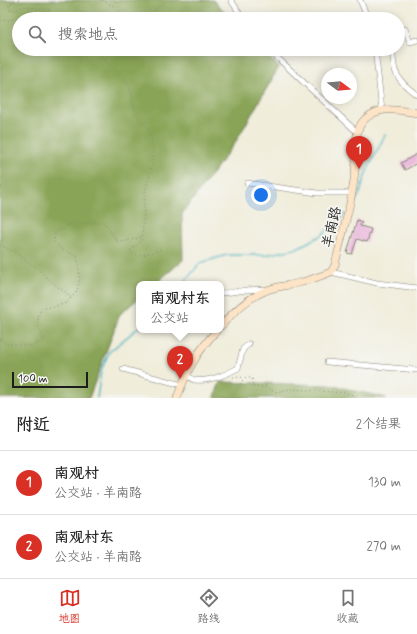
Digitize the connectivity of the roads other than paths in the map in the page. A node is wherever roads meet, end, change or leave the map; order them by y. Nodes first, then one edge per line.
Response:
1 (231, 0) edge
2 (360, 0) edge
3 (239, 12) edge
4 (365, 12) edge
5 (405, 29) edge
6 (417, 40) edge
7 (276, 56) edge
8 (376, 56) edge
9 (392, 56) edge
10 (417, 95) edge
11 (382, 110) junction
12 (417, 113) edge
13 (357, 132) junction
14 (247, 183) dead end
15 (351, 193) junction
16 (331, 272) junction
17 (417, 288) edge
18 (267, 290) junction
19 (224, 293) edge
20 (224, 323) edge
21 (215, 333) edge
22 (249, 344) dead end
23 (327, 362) dead end
24 (123, 369) dead end
25 (417, 370) edge
26 (186, 374) junction
27 (182, 386) junction
28 (178, 398) edge

1 - 3 street
2 - 4 street
5 - 6 street
7 - 13 street
8 - 11 street
9 - 10 street
11 - 12 street
11 - 13 street
13 - 15 street, 羊南路
14 - 15 street
15 - 16 street, 羊南路
16 - 17 street
16 - 18 street
18 - 19 street
18 - 20 street
21 - 26 street
22 - 26 street
23 - 25 street
24 - 27 street
26 - 27 street
27 - 28 street

